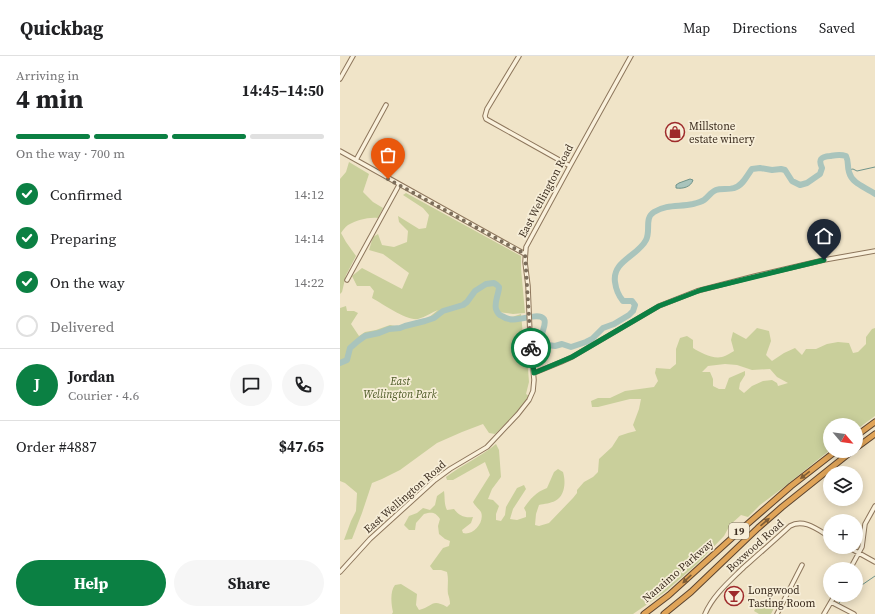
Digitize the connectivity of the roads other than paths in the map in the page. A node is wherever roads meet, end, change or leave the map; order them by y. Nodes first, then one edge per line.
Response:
1 (353, 56) edge
2 (519, 56) edge
3 (631, 56) edge
4 (340, 79) edge
5 (386, 105) dead end
6 (340, 151) edge
7 (356, 160) junction
8 (570, 166) junction
9 (400, 185) junction
10 (875, 251) edge
11 (525, 254) junction
12 (347, 280) dead end
13 (534, 373) junction
14 (875, 421) edge
15 (863, 430) edge
16 (875, 434) edge
17 (875, 438) edge
18 (863, 443) edge
19 (863, 444) edge
20 (827, 458) edge
21 (843, 458) edge
22 (875, 506) edge
23 (823, 533) edge
24 (863, 539) edge
25 (861, 554) edge
26 (875, 562) edge
27 (802, 565) dead end
28 (340, 572) edge
29 (831, 602) joint
30 (644, 614) edge
31 (664, 614) edge
32 (705, 614) edge
33 (777, 614) edge
34 (824, 614) edge
35 (854, 614) edge

1 - 4 street
2 - 8 street
3 - 8 street, East Wellington Road
5 - 7 street
6 - 7 street
7 - 9 street
8 - 11 street, East Wellington Road
9 - 11 street
9 - 12 street
10 - 13 street
11 - 13 street, East Wellington Road
13 - 28 street, East Wellington Road
14 - 15 highway
16 - 18 highway
17 - 19 highway
20 -> 30 highway, Nanaimo Parkway / 19
31 -> 21 highway, Nanaimo Parkway / 19
22 - 24 street
23 - 32 street, Boxwood Road
25 - 26 street
27 - 33 street
29 - 34 street
29 - 35 street

